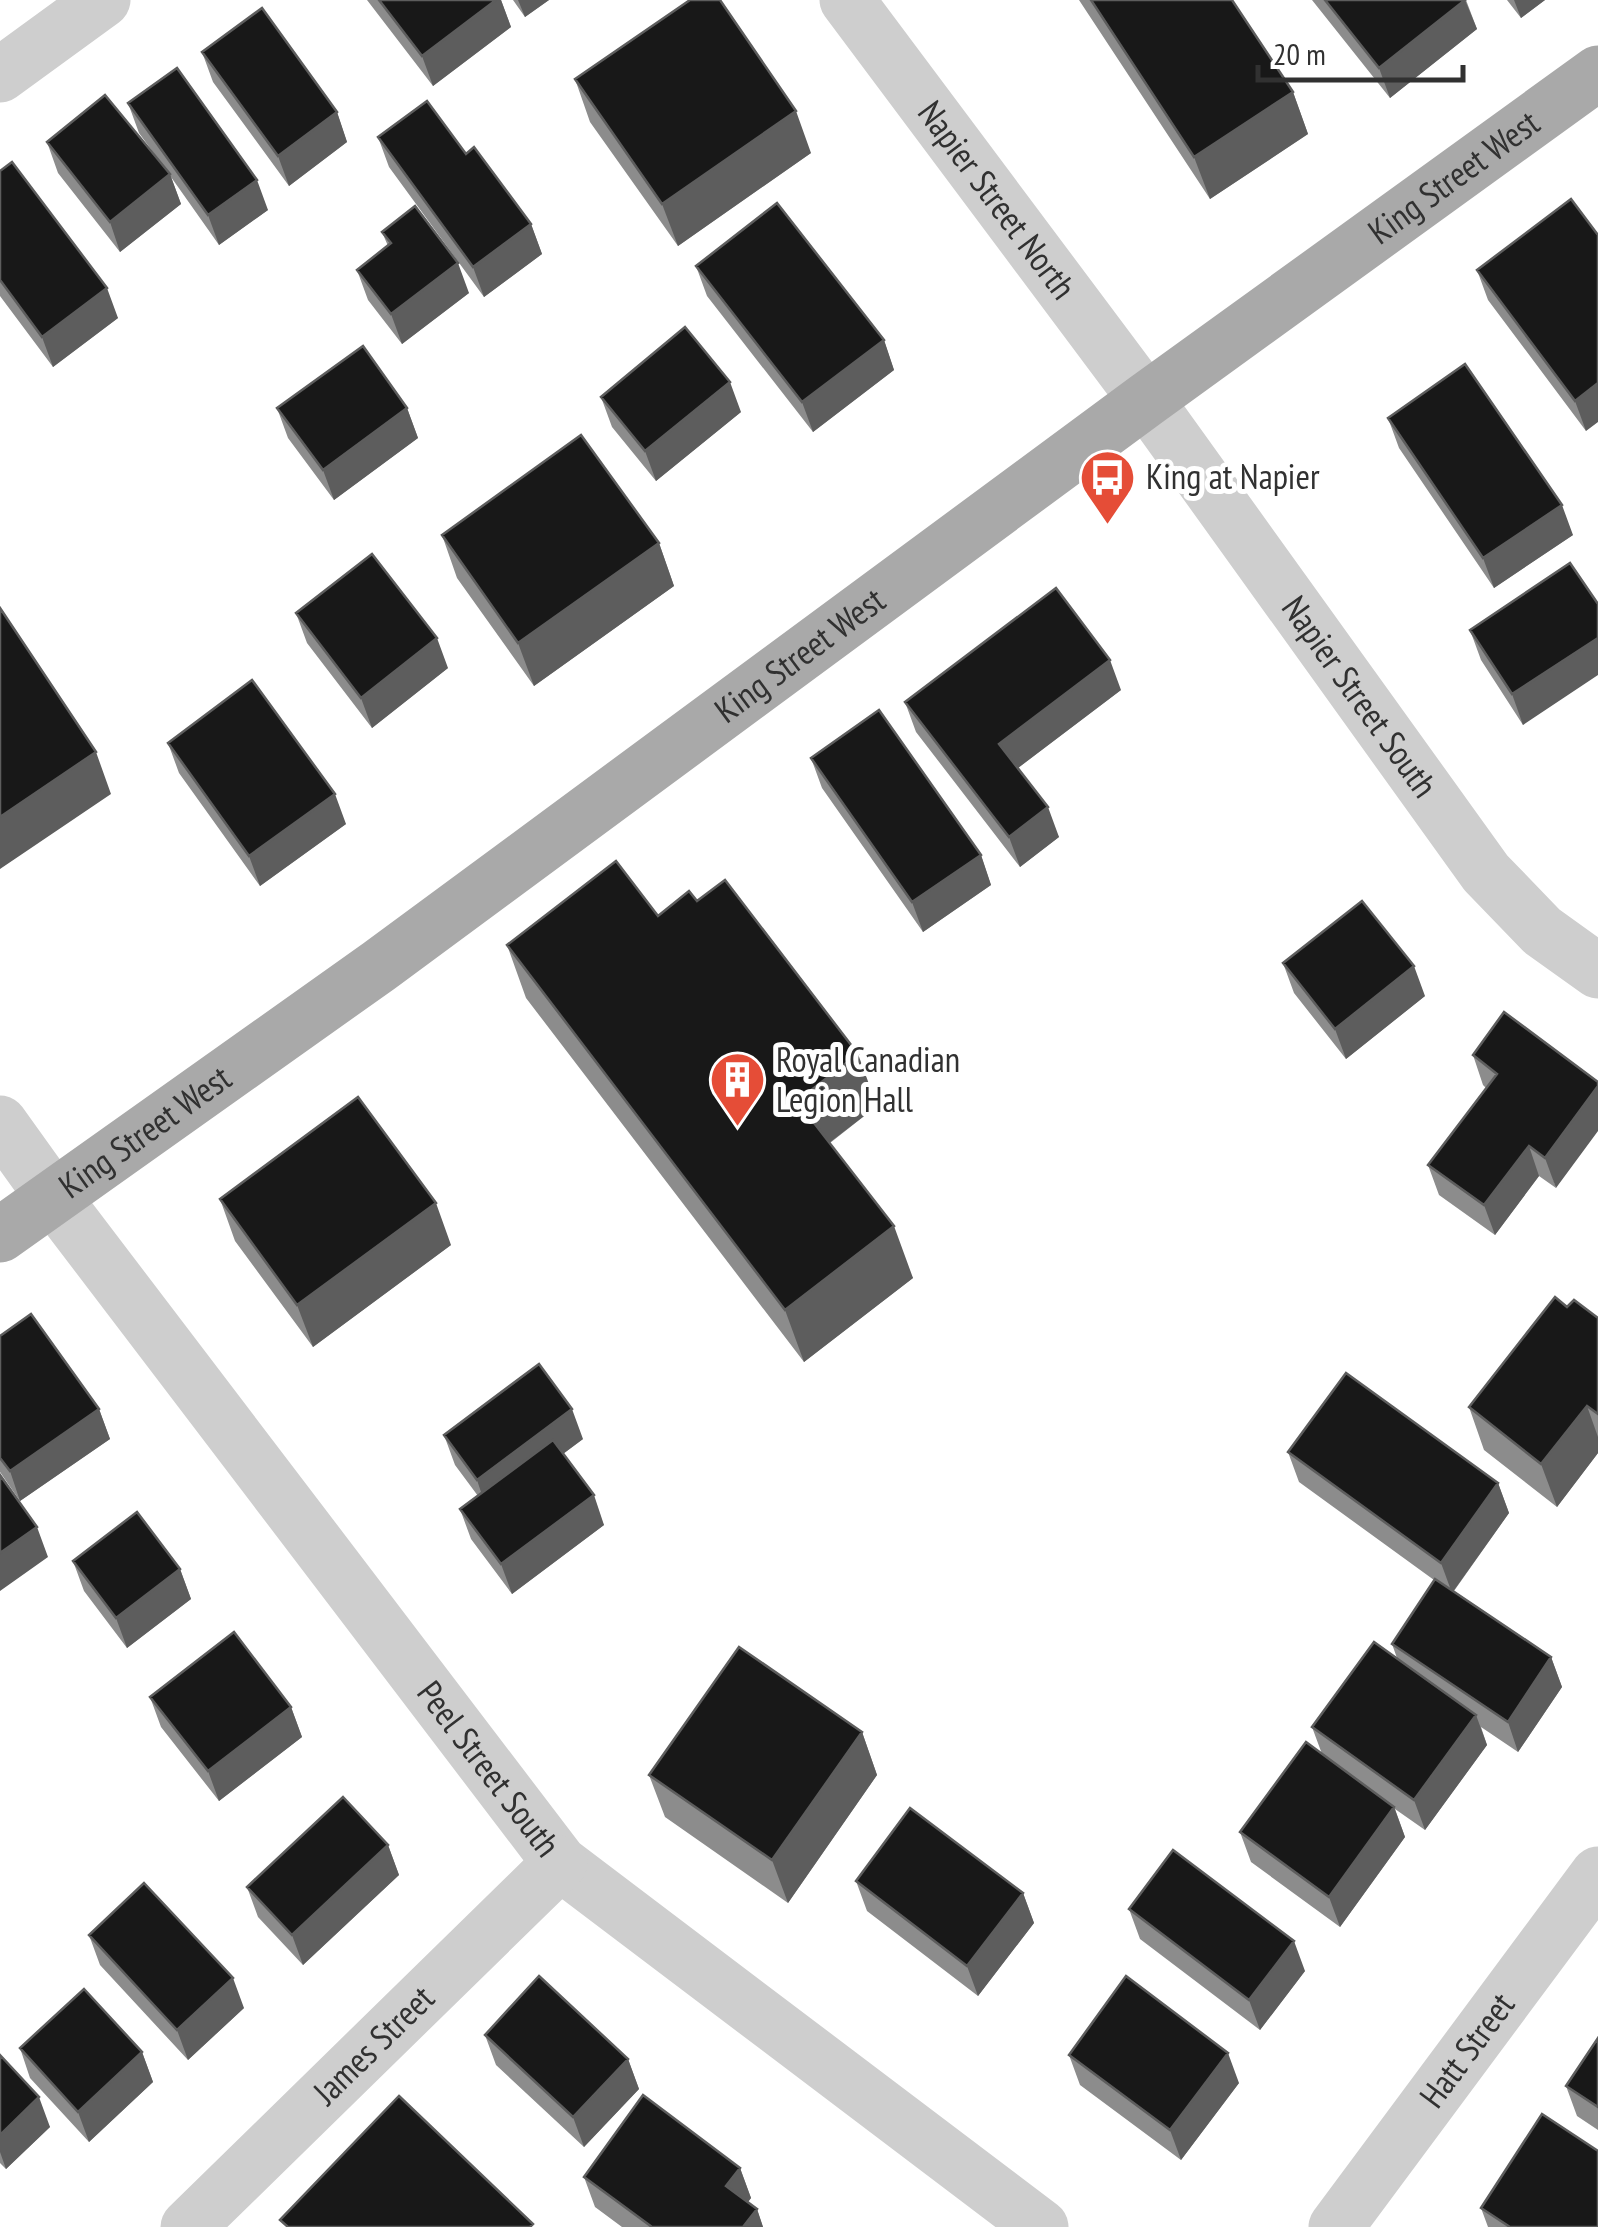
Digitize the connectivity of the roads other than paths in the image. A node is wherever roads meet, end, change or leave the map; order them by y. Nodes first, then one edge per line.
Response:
1 (104, 0) edge
2 (847, 0) edge
3 (1598, 73) edge
4 (0, 75) edge
5 (1146, 400) junction
6 (1598, 971) edge
7 (0, 1123) edge
8 (52, 1197) junction
9 (0, 1235) edge
10 (560, 1863) junction
11 (1598, 1874) edge
12 (188, 2227) edge
13 (1041, 2227) edge
14 (1336, 2227) edge

1 - 4 street
2 - 5 street, Napier Street North
3 - 5 main road, King Street West
5 - 6 street, Napier Street South
5 - 8 main road, King Street West
7 - 8 street, Peel Street South
8 - 9 main road, King Street West
8 - 10 street, Peel Street South
10 - 12 street, James Street
10 - 13 street, Peel Street South
11 - 14 street, Hatt Street

